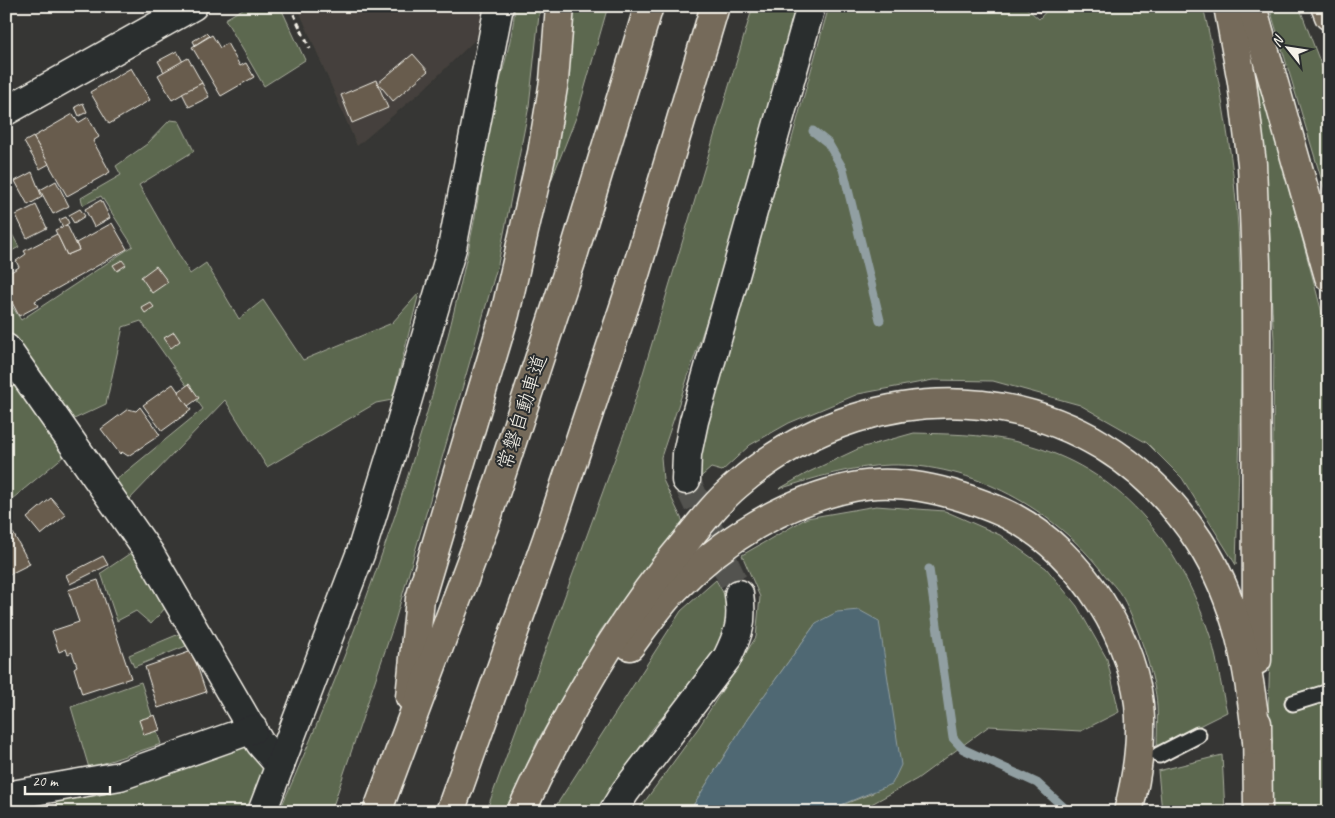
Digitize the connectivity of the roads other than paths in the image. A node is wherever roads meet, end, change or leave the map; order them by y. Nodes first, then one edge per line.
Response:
1 (193, 6) edge
2 (499, 6) edge
3 (560, 6) edge
4 (649, 6) edge
5 (715, 6) edge
6 (812, 6) edge
7 (1228, 6) edge
8 (1252, 6) edge
9 (1325, 6) edge
10 (1329, 16) edge
11 (6, 111) edge
12 (1329, 277) edge
13 (6, 348) edge
14 (686, 480) tunnel mouth
15 (739, 594) tunnel mouth
16 (1329, 692) edge
17 (1293, 703) dead end
18 (253, 729) junction
19 (1198, 735) dead end
20 (405, 738) junction
21 (1257, 741) junction
22 (1159, 755) dead end
23 (280, 766) junction
24 (6, 796) edge
25 (262, 812) edge
26 (377, 812) edge
27 (450, 812) edge
28 (522, 812) edge
29 (613, 812) edge
30 (1128, 812) edge
31 (1258, 812) edge

1 - 11 street
2 - 23 street
3 - 20 highway
4 - 20 highway, 常磐自動車道
5 - 27 highway
6 - 14 street
7 - 21 highway
8 - 12 highway
9 - 10 highway
13 - 18 street
15 - 29 street
16 - 17 lane
18 - 23 street
18 - 24 street
19 - 22 lane
20 - 26 highway, 常磐自動車道
21 - 28 highway
21 - 31 highway
23 - 25 street
28 - 30 highway

